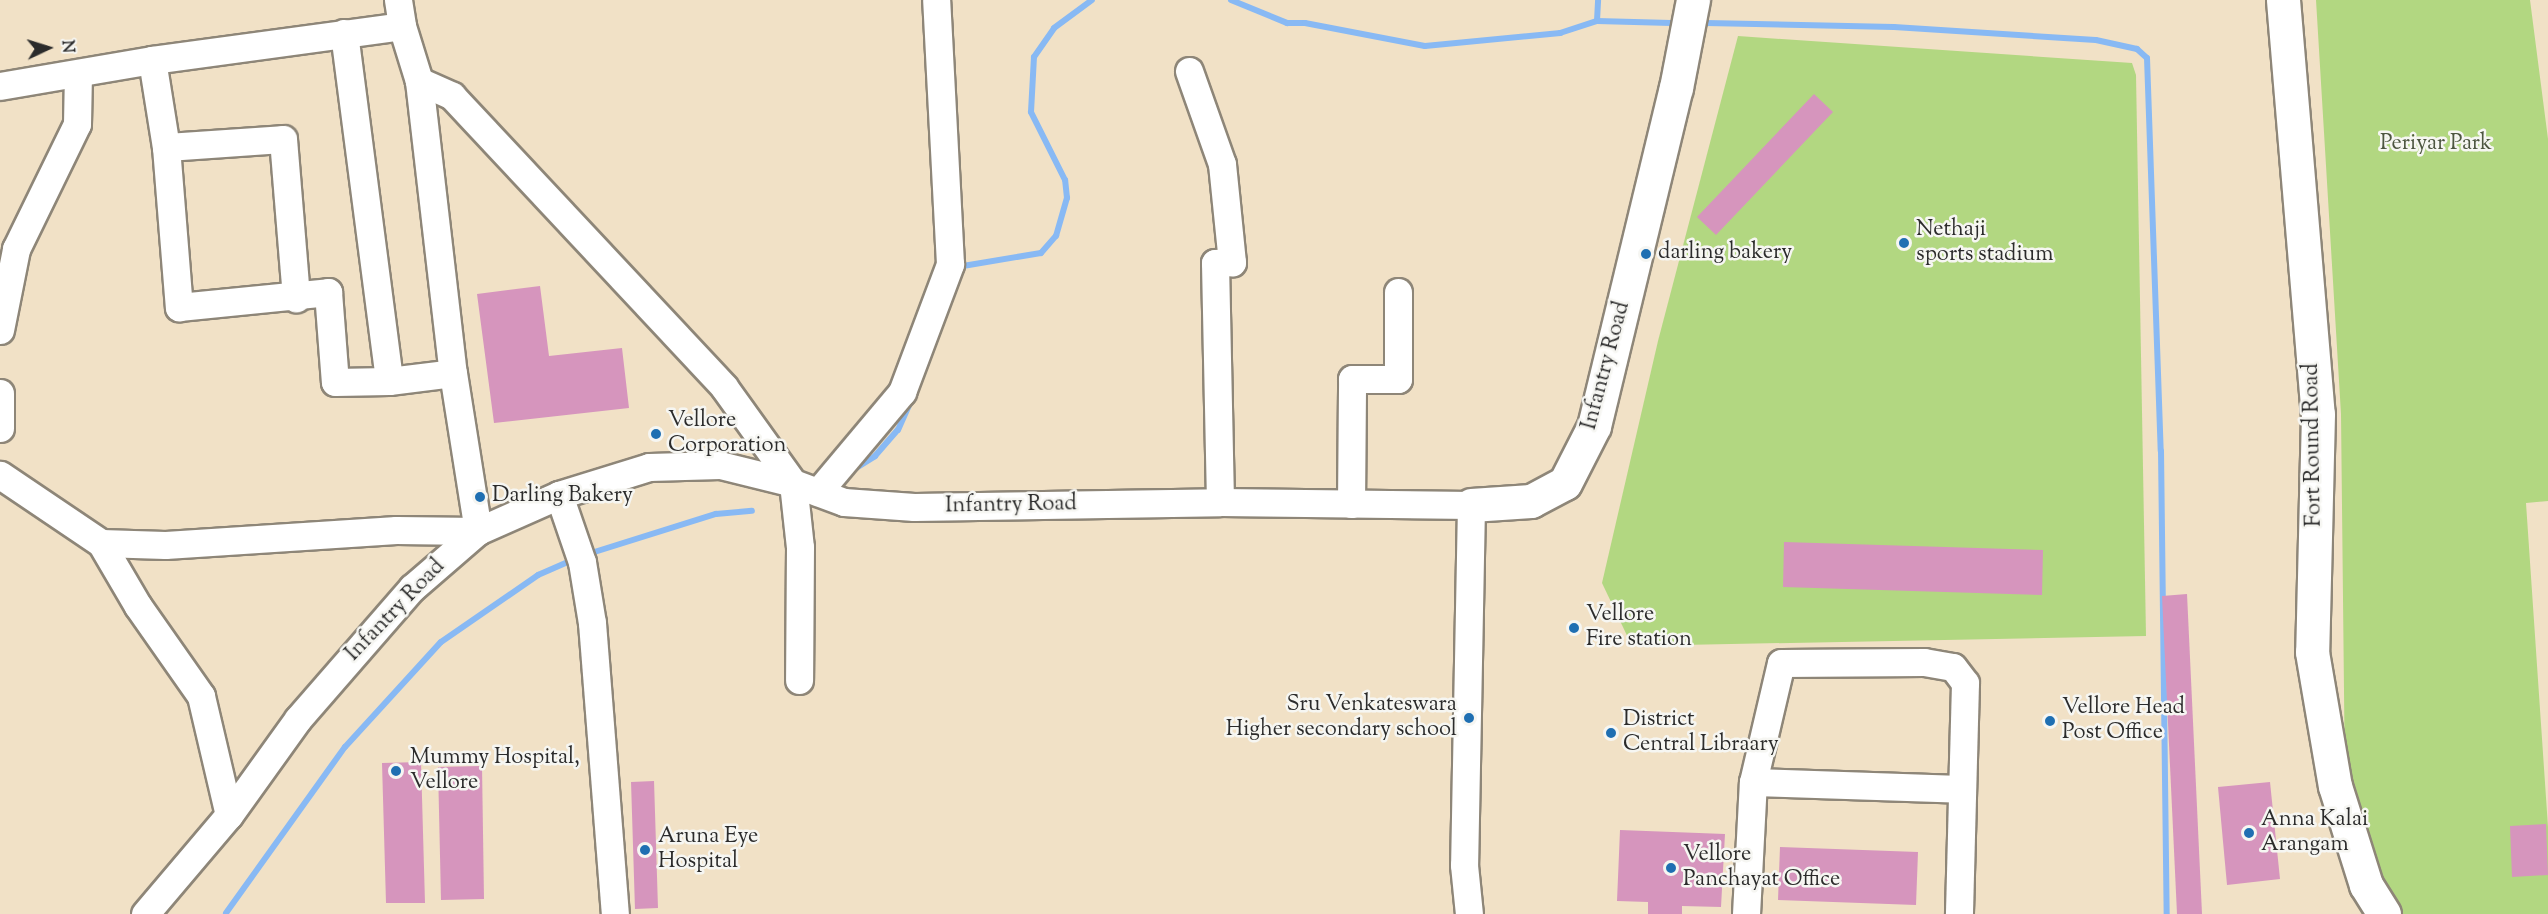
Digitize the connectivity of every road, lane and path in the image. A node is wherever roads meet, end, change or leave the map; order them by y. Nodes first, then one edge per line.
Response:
1 (936, 0) edge
2 (1693, 0) edge
3 (2283, 0) edge
4 (400, 13) edge
5 (344, 33) junction
6 (152, 60) junction
7 (1189, 71) dead end
8 (78, 74) junction
9 (418, 81) junction
10 (0, 86) edge
11 (166, 147) junction
12 (1398, 292) dead end
13 (296, 298) junction
14 (0, 330) edge
15 (453, 373) junction
16 (389, 381) junction
17 (0, 393) edge
18 (0, 428) edge
19 (0, 475) edge
20 (806, 487) junction
21 (559, 495) junction
22 (1220, 502) junction
23 (1352, 504) junction
24 (1471, 504) junction
25 (478, 531) junction
26 (101, 543) junction
27 (799, 680) dead end
28 (1752, 782) junction
29 (1962, 789) junction
30 (229, 815) junction
31 (2361, 899) edge
32 (144, 914) edge
33 (615, 914) edge
34 (1470, 914) edge
35 (1746, 914) edge
36 (1959, 914) edge
37 (2384, 914) edge

1 - 20 street
2 - 24 main road, Infantry Road
3 - 31 main road, Fort Round Road
4 - 5 street
4 - 9 street
5 - 6 street
5 - 16 street
6 - 8 street
6 - 11 street
7 - 22 street
8 - 10 street
8 - 14 street
9 - 15 street
9 - 20 street
11 - 13 street
11 - 13 street
12 - 23 street
13 - 16 street
15 - 16 street
15 - 25 street
17 - 18 street
19 - 26 street
20 - 21 street, Infantry Road
20 - 22 street, Infantry Road
20 - 27 street
21 - 25 street, Infantry Road
21 - 33 street
22 - 23 street, Infantry Road
23 - 24 street, Infantry Road
24 - 34 street
25 - 26 street
25 - 30 street, Infantry Road
26 - 30 street
28 - 29 street
28 - 29 street
28 - 35 street
29 - 36 street
30 - 32 street, Infantry Road
31 - 37 main road

